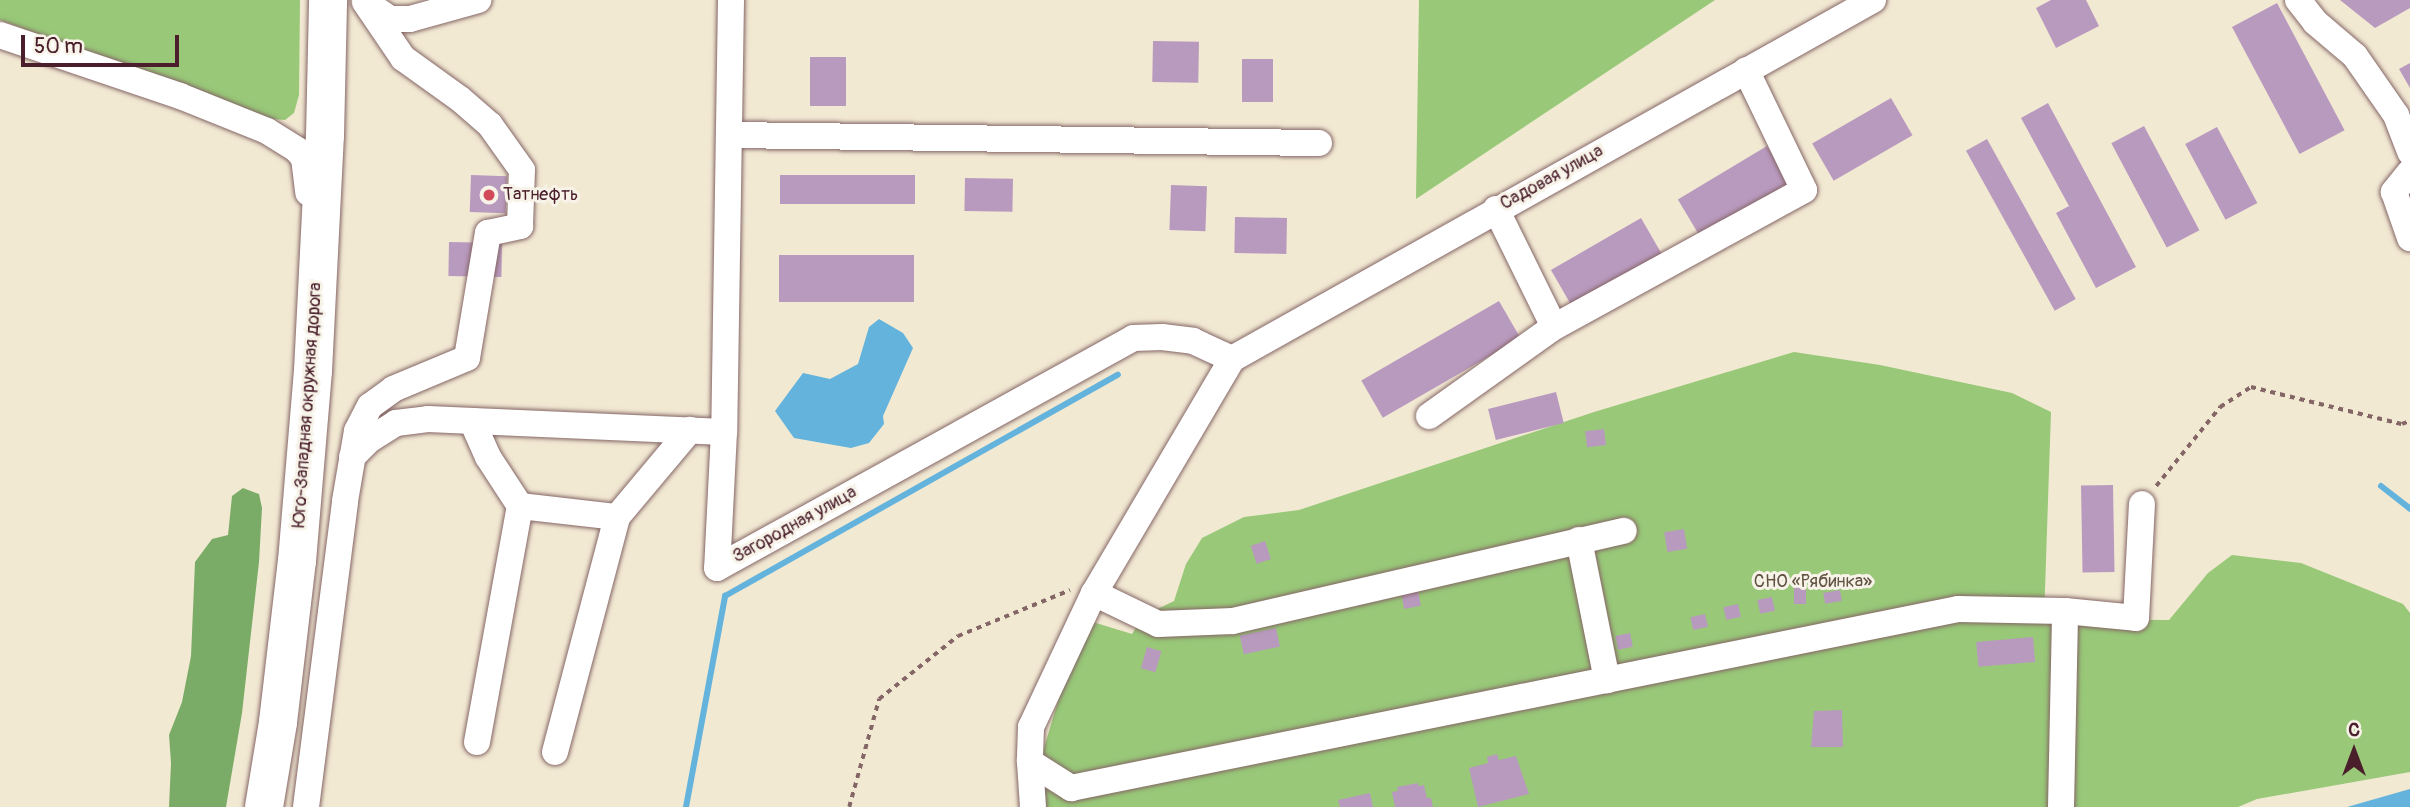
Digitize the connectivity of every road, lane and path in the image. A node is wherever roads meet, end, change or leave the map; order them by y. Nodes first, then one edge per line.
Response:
1 (328, 0) edge
2 (478, 0) edge
3 (730, 0) edge
4 (1873, 0) edge
5 (2298, 0) edge
6 (360, 1) edge
7 (0, 35) edge
8 (1746, 70) junction
9 (729, 135) junction
10 (1319, 143) dead end
11 (2410, 152) edge
12 (2410, 172) edge
13 (1496, 209) junction
14 (2410, 238) edge
15 (319, 259) junction
16 (1554, 327) junction
17 (1231, 359) junction
18 (1429, 416) dead end
19 (472, 421) junction
20 (2410, 421) edge
21 (690, 430) junction
22 (724, 432) junction
23 (352, 457) junction
24 (2142, 504) joint
25 (520, 506) junction
26 (617, 517) junction
27 (1625, 531) dead end
28 (1578, 540) junction
29 (1098, 585) junction
30 (2065, 611) junction
31 (1607, 680) junction
32 (477, 743) dead end
33 (555, 752) dead end
34 (1030, 762) junction
35 (264, 807) edge
36 (289, 807) edge
37 (306, 807) edge
38 (849, 807) edge
39 (1033, 807) edge
40 (2061, 807) edge

1 - 15 highway, Юго-Западная окружная дорога
2 - 6 street
3 - 9 street, Загородная улица
4 - 8 street, Садовая улица
5 - 11 street
6 - 23 street
6 - 36 highway, Юго-Западная окружная дорога
7 - 15 street
8 - 13 street, Садовая улица
8 - 16 street
9 - 10 street
9 - 22 street, Загородная улица
12 - 14 street
13 - 16 street
13 - 17 street, Садовая улица
15 - 35 highway, Юго-Западная окружная дорога
16 - 18 street
17 - 22 street, Загородная улица
17 - 29 street
19 - 21 street
19 - 23 street
19 - 25 street
20 - 24 path
21 - 22 street
21 - 26 street
23 - 37 street
24 - 30 street
25 - 26 street
25 - 32 street
26 - 33 street
27 - 28 street
28 - 29 street
28 - 31 street
29 - 34 street
29 - 38 path
30 - 31 street
30 - 40 street
31 - 34 street
34 - 39 street

